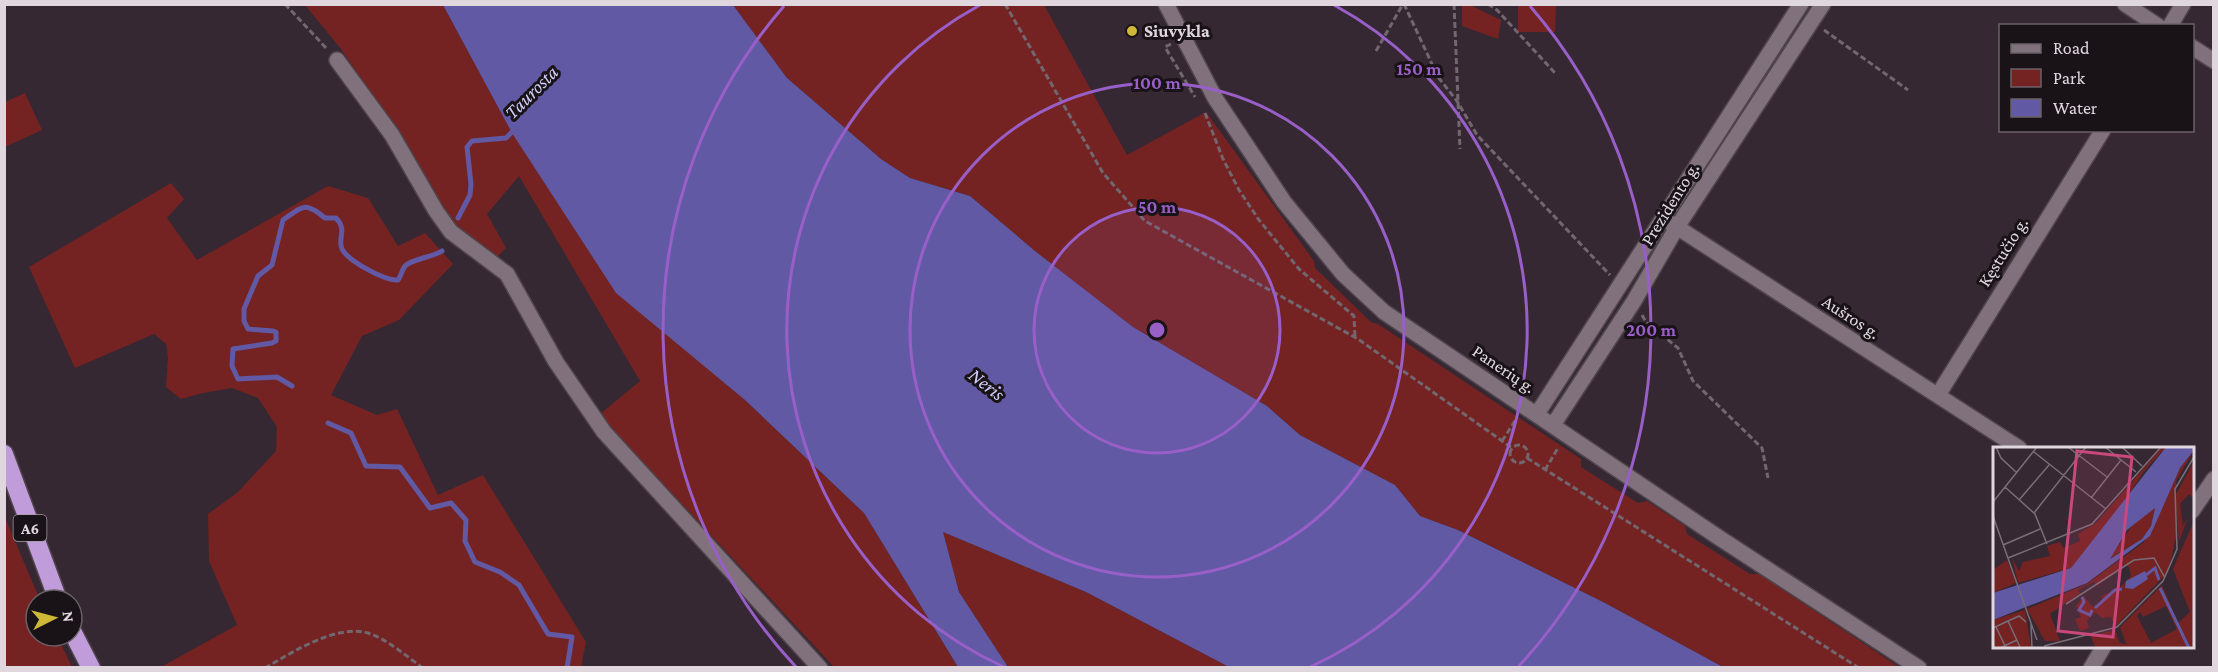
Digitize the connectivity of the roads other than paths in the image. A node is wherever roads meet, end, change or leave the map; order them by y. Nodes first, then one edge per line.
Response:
1 (1166, 4) edge
2 (1801, 4) edge
3 (1823, 4) edge
4 (2125, 4) edge
5 (2183, 4) edge
6 (2155, 24) edge
7 (2171, 24) edge
8 (2194, 48) edge
9 (338, 60) road end
10 (2214, 61) edge
11 (2102, 132) edge
12 (1661, 218) junction
13 (1677, 227) junction
14 (1938, 395) junction
15 (1531, 410) junction
16 (1553, 425) junction
17 (2017, 447) edge
18 (4, 454) edge
19 (2214, 478) edge
20 (2194, 509) edge
21 (54, 588) edge
22 (81, 648) edge
23 (2103, 648) edge
24 (91, 668) edge
25 (820, 668) edge
26 (1920, 668) edge
27 (2091, 668) edge

1 - 15 street, Panerių g.
2 - 12 street, Prezidento g.
3 - 13 street, Prezidento g.
4 - 6 street
5 - 7 street
8 - 10 street
9 - 25 street
11 - 14 street, Kęstučio g.
12 - 13 street, Aušros g.
12 - 15 street, Prezidento g.
13 - 14 street, Aušros g.
13 - 16 street, Prezidento g.
14 - 17 street, Aušros g.
15 - 16 street, Panerių g.
16 - 26 street, Panerių g.
18 - 21 highway, A6
19 - 20 street
22 - 24 highway
23 - 27 street

